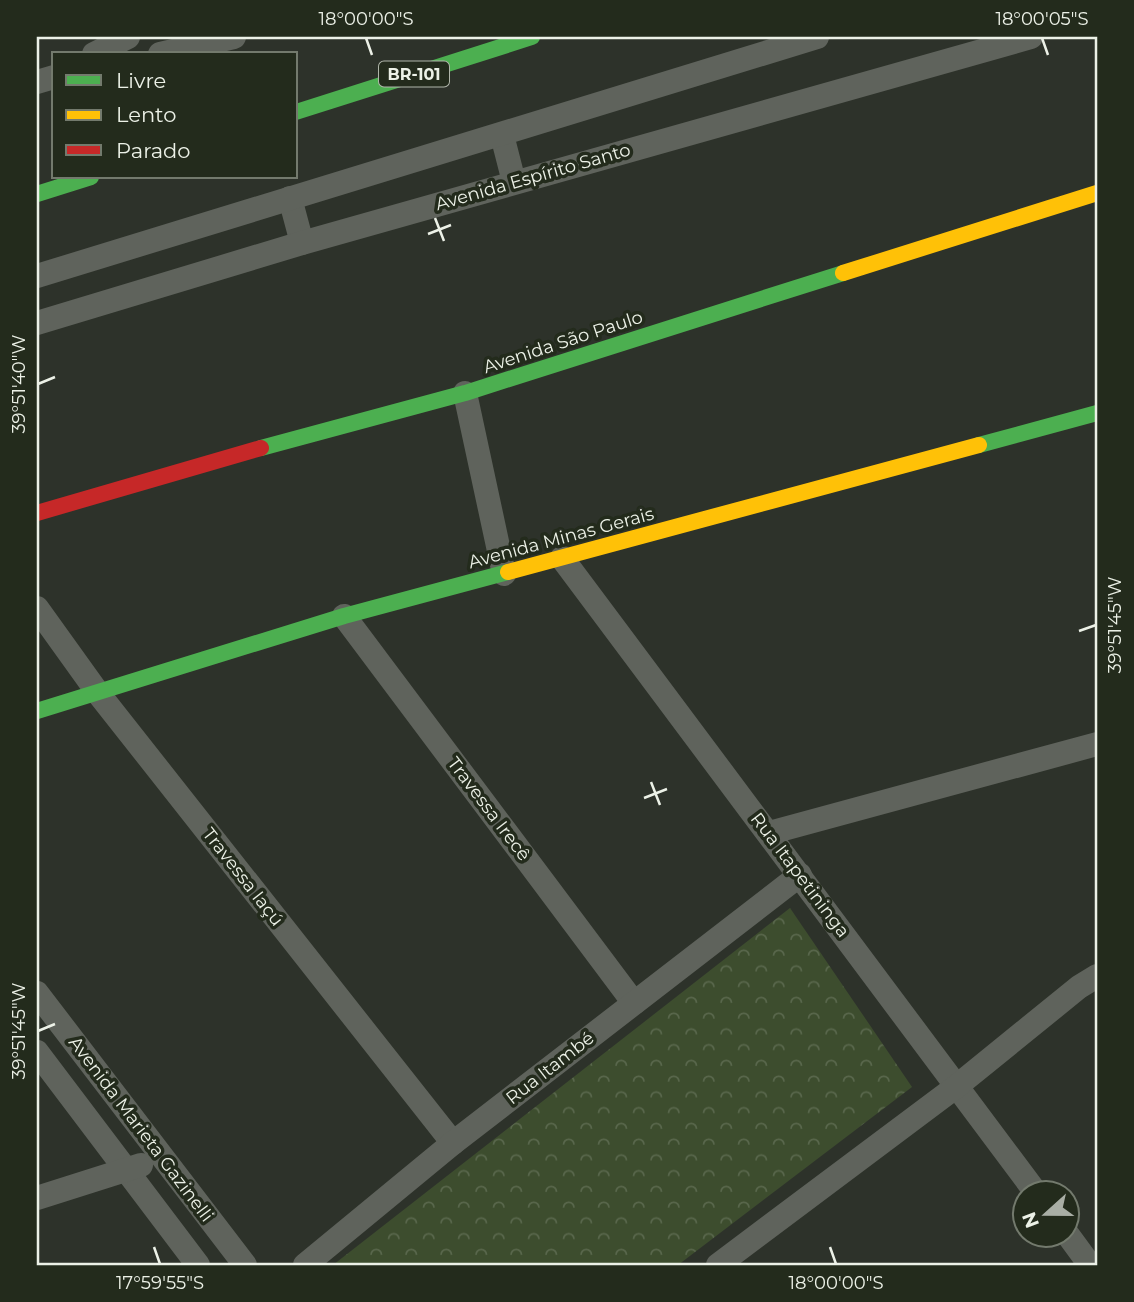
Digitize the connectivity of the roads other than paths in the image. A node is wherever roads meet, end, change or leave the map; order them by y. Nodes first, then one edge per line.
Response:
1 (128, 37) edge
2 (532, 37) edge
3 (817, 37) edge
4 (1031, 37) edge
5 (224, 42) edge
6 (98, 52) edge
7 (171, 52) edge
8 (298, 111) edge
9 (502, 135) junction
10 (88, 178) edge
11 (514, 182) junction
12 (1097, 193) edge
13 (37, 194) edge
14 (290, 198) junction
15 (302, 243) junction
16 (37, 276) edge
17 (37, 323) edge
18 (465, 393) junction
19 (1097, 413) edge
20 (37, 513) edge
21 (562, 558) junction
22 (504, 574) junction
23 (37, 608) edge
24 (344, 616) junction
25 (97, 693) junction
26 (37, 711) edge
27 (1097, 744) edge
28 (769, 833) junction
29 (800, 875) junction
30 (1097, 976) edge
31 (634, 1003) junction
32 (40, 1005) edge
33 (37, 1052) edge
34 (957, 1086) junction
35 (453, 1143) junction
36 (161, 1157) junction
37 (126, 1170) junction
38 (1027, 1180) edge
39 (37, 1198) edge
40 (1079, 1250) edge
41 (198, 1265) edge
42 (245, 1265) edge
43 (305, 1265) edge
44 (718, 1265) edge
45 (1090, 1265) edge

1 - 6 street
2 - 8 main road, BR-101
3 - 9 street
4 - 11 street, Avenida Espírito Santo
5 - 7 street
9 - 11 street
9 - 14 street
10 - 13 main road
11 - 15 street, Avenida Espírito Santo
12 - 18 main road, Avenida São Paulo
14 - 15 street
14 - 16 street
15 - 17 street, Avenida Espírito Santo
18 - 20 main road, Avenida São Paulo
18 - 22 street
19 - 21 main road, Avenida Minas Gerais
21 - 22 main road, Avenida Minas Gerais
21 - 28 street, Rua Itapetininga
22 - 24 main road, Avenida Minas Gerais
23 - 25 street, Travessa Iaçú
24 - 25 main road, Avenida Minas Gerais
24 - 31 street, Travessa Irecê
25 - 26 main road, Avenida Minas Gerais
25 - 35 street, Travessa Iaçú
27 - 28 street
28 - 29 street, Rua Itapetininga
29 - 31 street, Rua Itambé
29 - 34 street, Rua Itapetininga
30 - 34 street
31 - 35 street, Rua Itambé
32 - 36 street, Avenida Marieta Gazinelli
33 - 37 street, Avenida Marieta Gazinelli
34 - 38 street, Rua Itapetininga
34 - 44 street
35 - 43 street, Rua Itambé
36 - 37 street
36 - 42 street, Avenida Marieta Gazinelli
37 - 39 street
37 - 41 street, Avenida Marieta Gazinelli
40 - 45 street

